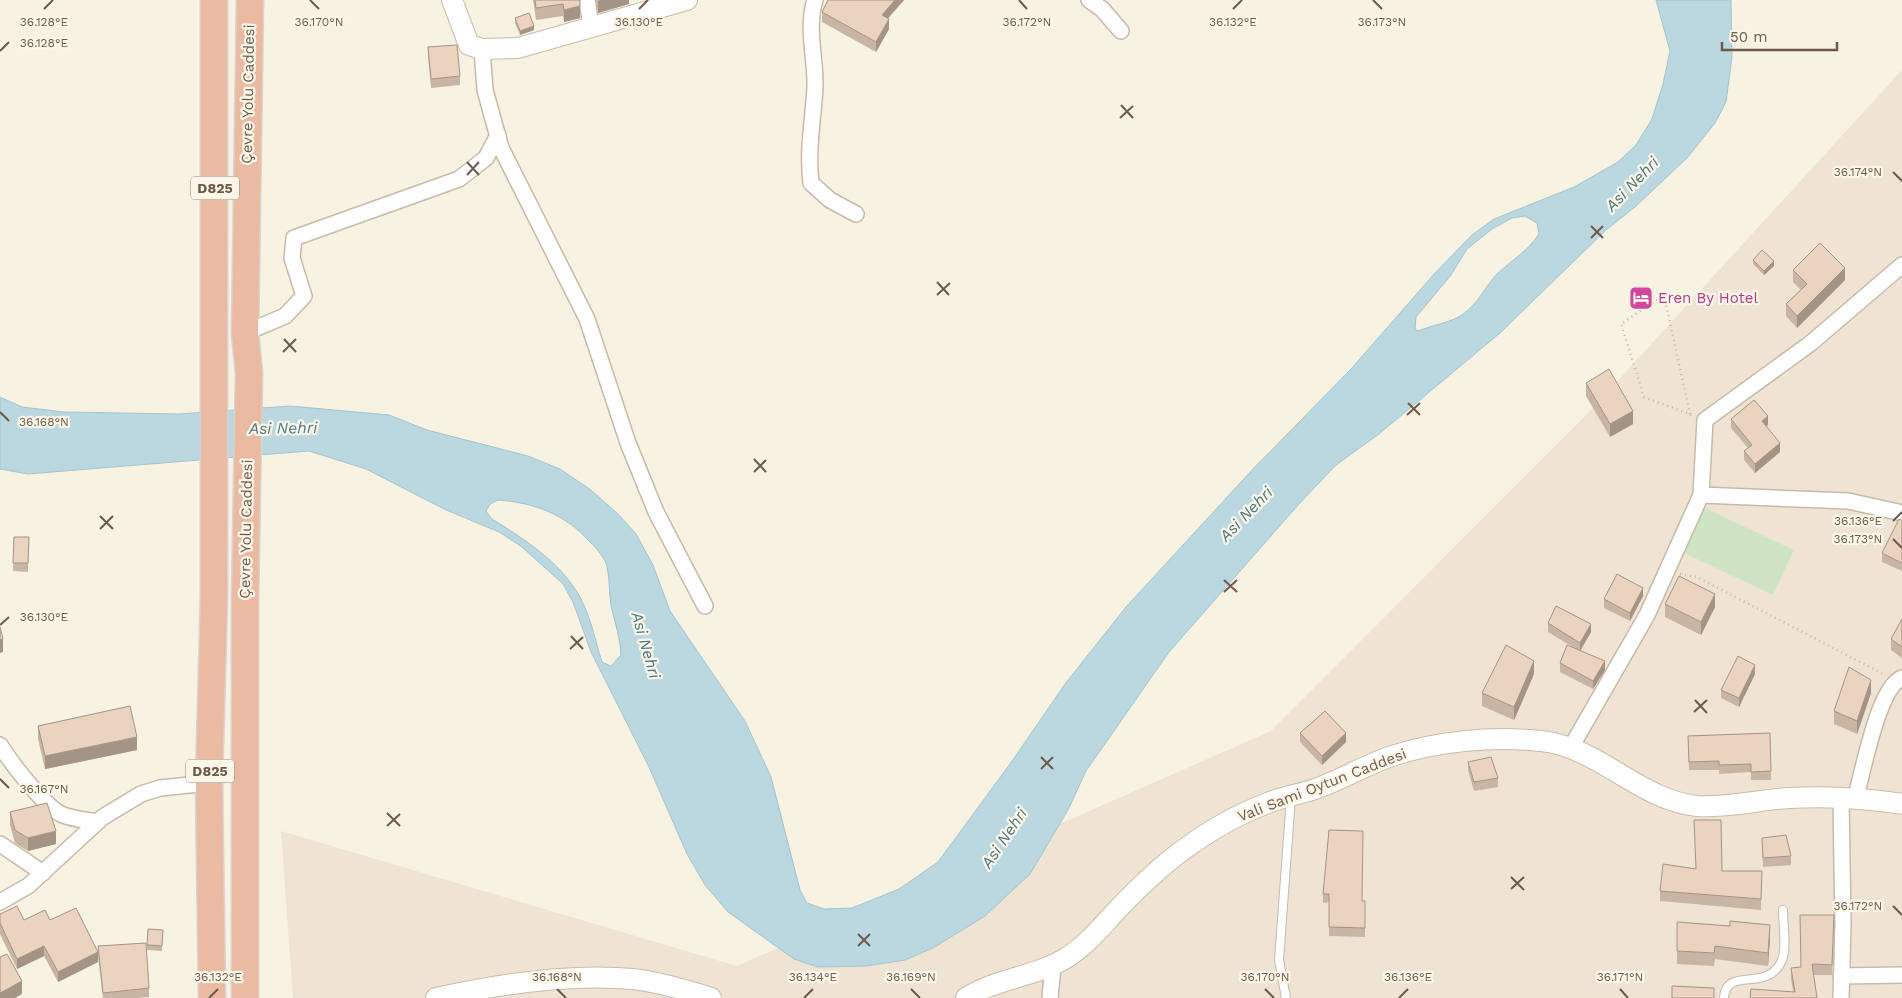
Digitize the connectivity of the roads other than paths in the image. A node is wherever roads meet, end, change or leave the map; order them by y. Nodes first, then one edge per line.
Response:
1 (214, 0) edge
2 (250, 0) edge
3 (452, 0) edge
4 (588, 0) edge
5 (687, 0) edge
6 (815, 0) edge
7 (1089, 0) edge
8 (591, 26) junction
9 (1121, 31) dead end
10 (482, 49) junction
11 (498, 135) junction
12 (856, 214) dead end
13 (1902, 265) edge
14 (245, 333) junction
15 (1701, 496) junction
16 (1902, 513) edge
17 (705, 606) dead end
18 (1899, 679) edge
19 (0, 745) edge
20 (1570, 749) junction
21 (209, 783) junction
22 (1291, 795) junction
23 (1848, 799) junction
24 (1902, 804) edge
25 (98, 822) junction
26 (0, 844) edge
27 (43, 873) junction
28 (0, 902) edge
29 (1783, 910) dead end
30 (1053, 965) junction
31 (1902, 975) edge
32 (1841, 976) junction
33 (692, 995) edge
34 (212, 998) edge
35 (245, 998) edge
36 (436, 998) edge
37 (711, 998) edge
38 (966, 998) edge
39 (1050, 998) edge
40 (1286, 998) edge
41 (1724, 998) edge
42 (1841, 998) edge

1 - 21 highway, Çevre Yolu Caddesi / D825
2 - 14 highway, Çevre Yolu Caddesi / D825
3 - 10 street
4 - 8 street
5 - 8 street
6 - 12 street
7 - 9 street
8 - 10 street
10 - 11 street
11 - 14 street
11 - 17 street
13 - 15 street
14 - 35 highway, Çevre Yolu Caddesi / D825
15 - 16 street
15 - 20 street
18 - 23 street
19 - 25 street
20 - 22 street, Vali Sami Oytun Caddesi
20 - 23 street, Vali Sami Oytun Caddesi
21 - 25 street
21 - 34 highway, Çevre Yolu Caddesi / D825
22 - 30 street, Vali Sami Oytun Caddesi
22 - 40 lane
23 - 24 street, Vali Sami Oytun Caddesi
23 - 32 street
25 - 27 street
26 - 27 street
27 - 28 street
29 - 41 lane
30 - 38 street, Vali Sami Oytun Caddesi
30 - 39 street
31 - 32 street
32 - 42 street
33 - 36 street
33 - 37 street

